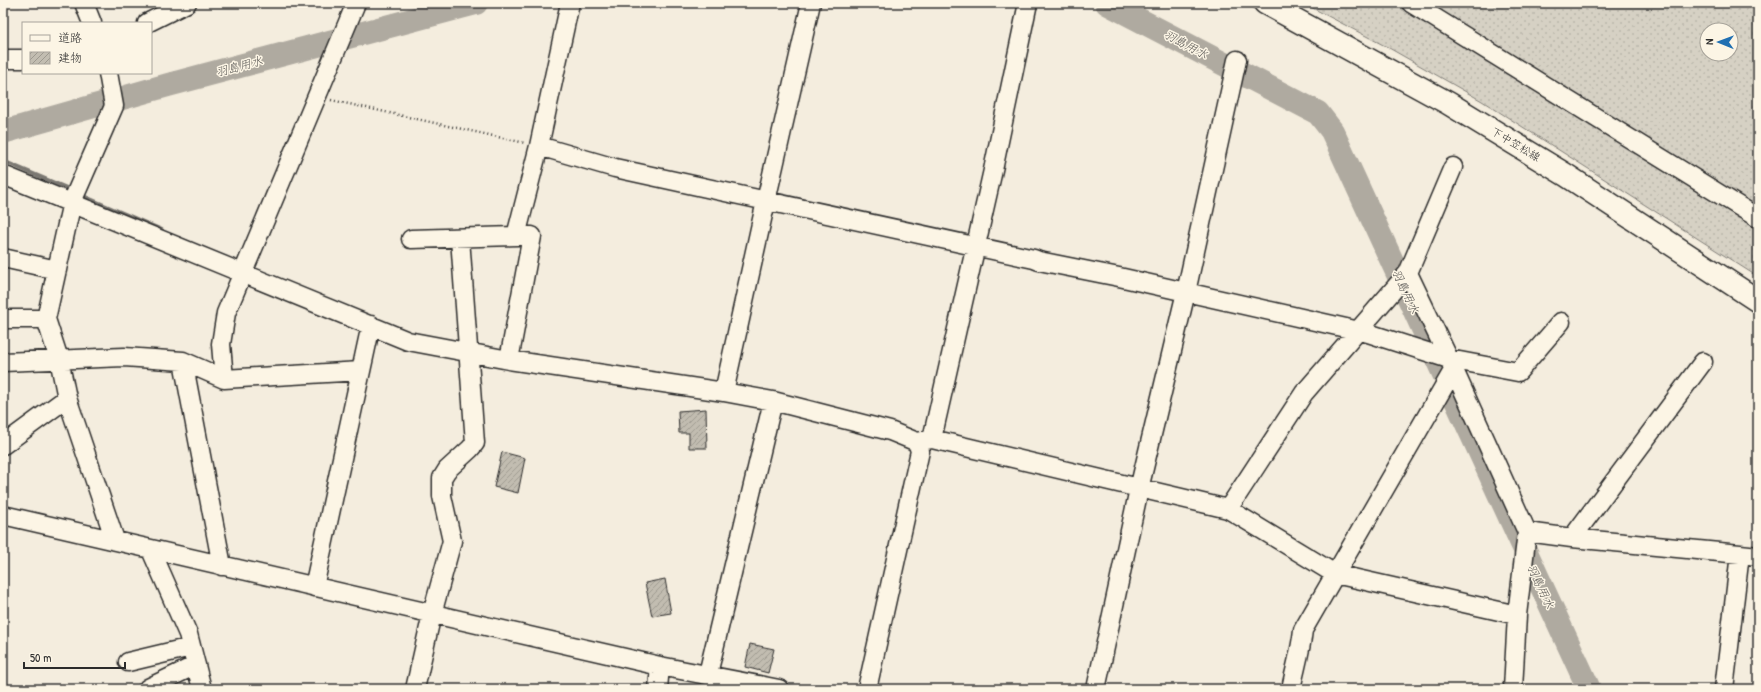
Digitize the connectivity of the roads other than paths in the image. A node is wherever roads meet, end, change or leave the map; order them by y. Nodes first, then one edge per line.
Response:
1 (84, 3) edge
2 (187, 3) edge
3 (356, 3) edge
4 (570, 3) edge
5 (811, 3) edge
6 (1028, 3) edge
7 (1265, 3) edge
8 (1411, 3) edge
9 (92, 22) edge
10 (149, 22) edge
11 (3, 59) edge
12 (22, 59) edge
13 (1237, 60) dead end
14 (111, 90) edge
15 (539, 146) junction
16 (1453, 167) dead end
17 (3, 175) edge
18 (766, 201) junction
19 (72, 202) junction
20 (1758, 218) edge
21 (516, 236) junction
22 (460, 238) junction
23 (411, 239) dead end
24 (975, 246) junction
25 (3, 258) edge
26 (57, 270) junction
27 (244, 273) junction
28 (1408, 273) junction
29 (1186, 292) junction
30 (1758, 301) edge
31 (3, 319) edge
32 (46, 319) junction
33 (1561, 322) dead end
34 (371, 325) junction
35 (1356, 331) junction
36 (468, 353) junction
37 (59, 359) junction
38 (509, 360) junction
39 (183, 361) junction
40 (3, 362) edge
41 (1703, 362) dead end
42 (1451, 364) junction
43 (361, 371) junction
44 (224, 379) junction
45 (724, 392) junction
46 (67, 398) junction
47 (773, 401) junction
48 (925, 440) junction
49 (3, 445) edge
50 (1139, 489) junction
51 (1228, 509) junction
52 (3, 515) edge
53 (1527, 533) junction
54 (1572, 538) junction
55 (114, 540) junction
56 (151, 550) junction
57 (1740, 554) junction
58 (1758, 556) edge
59 (222, 566) junction
60 (1335, 574) junction
61 (314, 587) junction
62 (432, 614) junction
63 (1518, 615) junction
64 (191, 647) junction
65 (128, 662) dead end
66 (196, 665) junction
67 (660, 666) junction
68 (708, 674) junction
69 (148, 688) dead end
70 (202, 689) edge
71 (415, 689) edge
72 (658, 689) edge
73 (779, 689) edge
74 (867, 689) edge
75 (1096, 689) edge
76 (1291, 689) edge
77 (1514, 689) edge
78 (1724, 689) edge

1 - 9 street
2 - 10 street
3 - 27 street
4 - 15 street
5 - 18 street
6 - 24 street
7 - 30 main road, 下中笠松線
8 - 20 street
11 - 12 street
13 - 29 street
14 - 19 street
15 - 18 street
15 - 21 street
16 - 28 street
17 - 19 street
18 - 24 street
18 - 45 street
19 - 26 street
19 - 27 street
21 - 22 street
21 - 38 street
22 - 23 street
22 - 36 street
24 - 29 street
24 - 48 street
25 - 26 street
26 - 32 street
27 - 34 street
27 - 44 street
28 - 35 street
28 - 42 street
29 - 35 street
29 - 50 street
31 - 32 street
32 - 37 street
33 - 42 street
34 - 36 street
34 - 43 street
35 - 42 street
35 - 51 street
36 - 38 street
36 - 62 street
37 - 39 street
37 - 40 street
37 - 46 street
38 - 45 street
39 - 44 street
39 - 59 street
41 - 54 street
42 - 53 street
42 - 60 street
43 - 44 street
43 - 61 street
45 - 47 street
46 - 49 street
46 - 55 street
47 - 48 street
47 - 68 street
48 - 50 street
48 - 74 street
50 - 51 street
50 - 75 street
51 - 60 street
52 - 55 street
53 - 54 street
53 - 63 street
54 - 57 street
55 - 56 street
56 - 59 street
56 - 64 street
57 - 58 street
57 - 78 street
59 - 61 street
60 - 63 street
60 - 76 street
61 - 62 street
62 - 67 street
62 - 71 street
63 - 77 street
64 - 65 street
64 - 66 street
66 - 69 street
66 - 70 street
67 - 68 street
67 - 72 street
68 - 73 street

